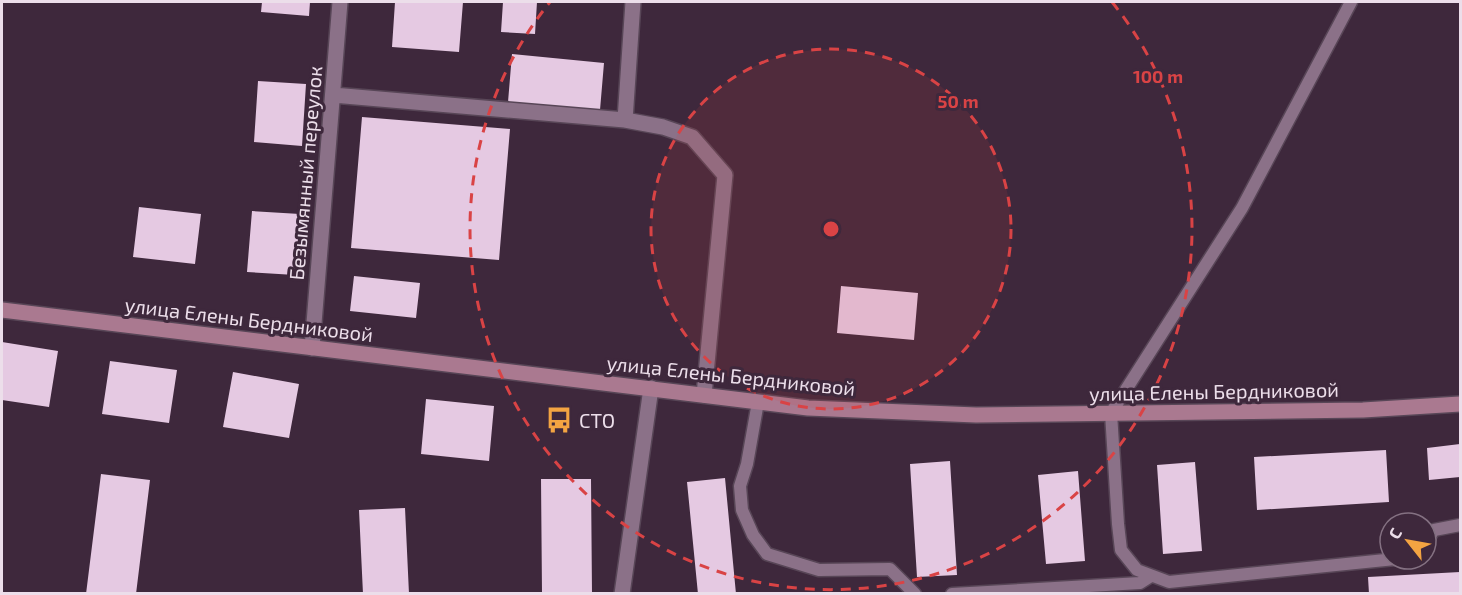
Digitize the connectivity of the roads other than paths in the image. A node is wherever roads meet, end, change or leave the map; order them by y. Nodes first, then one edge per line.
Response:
1 (340, 2) edge
2 (633, 2) edge
3 (1351, 2) edge
4 (333, 95) junction
5 (625, 120) junction
6 (2, 310) edge
7 (312, 348) junction
8 (651, 388) junction
9 (704, 394) junction
10 (758, 402) junction
11 (1461, 404) edge
12 (1111, 413) junction
13 (1461, 525) edge
14 (1438, 529) edge
15 (1378, 561) edge
16 (1150, 576) junction
17 (622, 594) edge
18 (915, 594) edge
19 (952, 594) edge

1 - 4 street, Безымянный переулок
2 - 5 street
3 - 12 lane
4 - 5 street
4 - 7 street, Безымянный переулок
5 - 9 street
6 - 7 street, улица Елены Бердниковой
7 - 8 street, улица Елены Бердниковой
8 - 9 street, улица Елены Бердниковой
8 - 17 street
9 - 10 street, улица Елены Бердниковой
10 - 12 street, улица Елены Бердниковой
10 - 18 lane
11 - 12 street, улица Елены Бердниковой
12 - 16 lane
13 - 14 lane
15 - 16 lane
16 - 19 lane

